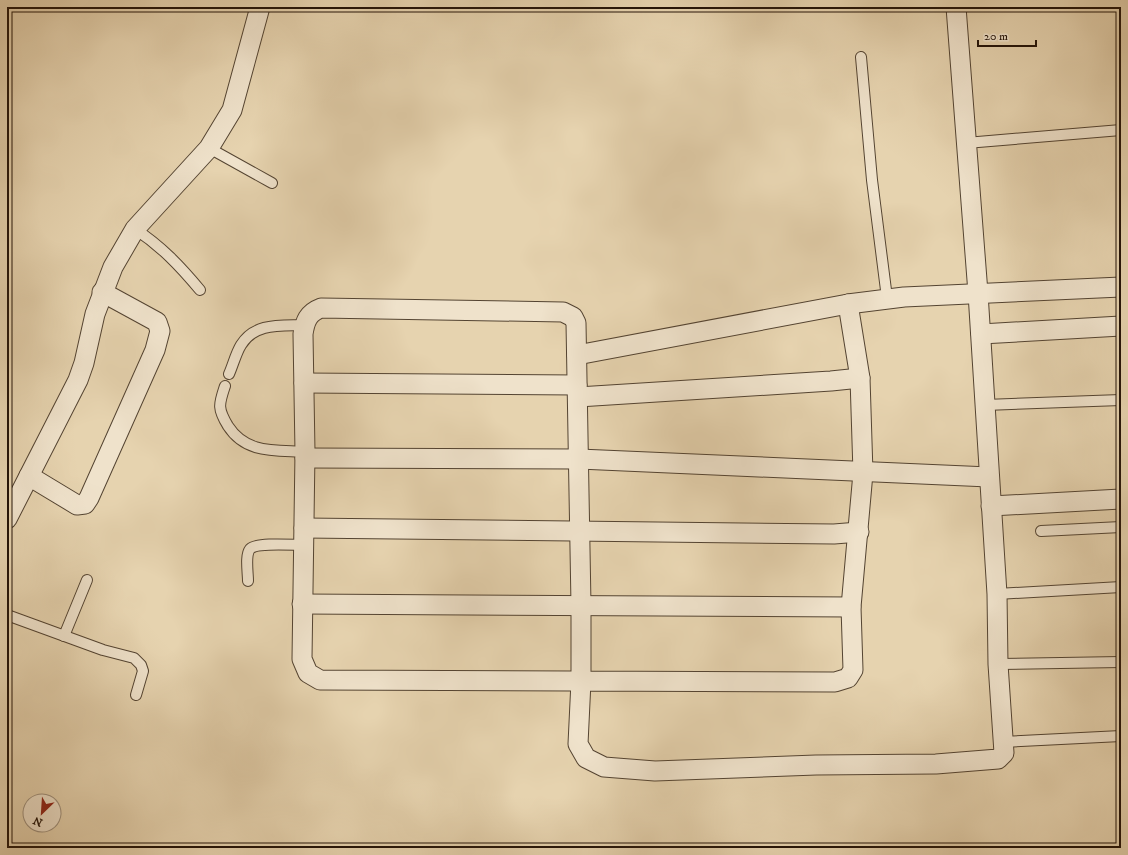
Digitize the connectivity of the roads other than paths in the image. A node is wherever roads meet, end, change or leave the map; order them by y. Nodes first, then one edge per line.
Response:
1 (260, 7) edge
2 (956, 7) edge
3 (861, 57) dead end
4 (1121, 130) edge
5 (966, 142) junction
6 (209, 148) junction
7 (272, 183) dead end
8 (135, 229) junction
9 (1121, 287) edge
10 (200, 290) dead end
11 (102, 292) junction
12 (978, 293) junction
13 (887, 298) junction
14 (848, 304) junction
15 (304, 325) junction
16 (1121, 326) edge
17 (981, 334) junction
18 (577, 355) junction
19 (229, 374) dead end
20 (860, 378) junction
21 (304, 383) junction
22 (225, 386) dead end
23 (578, 391) junction
24 (1121, 400) edge
25 (985, 405) junction
26 (305, 455) junction
27 (579, 459) junction
28 (863, 473) junction
29 (29, 476) junction
30 (990, 477) junction
31 (1121, 499) edge
32 (991, 506) junction
33 (7, 518) edge
34 (1121, 527) edge
35 (580, 531) junction
36 (1041, 531) dead end
37 (859, 532) junction
38 (304, 537) junction
39 (88, 580) dead end
40 (248, 581) dead end
41 (1121, 588) edge
42 (996, 594) junction
43 (302, 604) junction
44 (581, 605) junction
45 (851, 607) junction
46 (7, 615) edge
47 (64, 636) junction
48 (1121, 662) edge
49 (998, 664) junction
50 (581, 681) junction
51 (136, 695) dead end
52 (1121, 736) edge
53 (1003, 742) junction

1 - 6 street
2 - 5 street
3 - 13 lane
4 - 5 lane
5 - 12 street
6 - 7 lane
6 - 8 street
8 - 10 lane
8 - 11 street
9 - 12 street
11 - 29 street
11 - 29 street
12 - 13 street
12 - 17 street
13 - 14 street
14 - 18 street
14 - 20 street
15 - 18 street
15 - 19 lane
15 - 21 street
16 - 17 street
17 - 25 street
18 - 23 street
20 - 23 street
20 - 28 street
21 - 23 street
21 - 26 street
22 - 26 lane
23 - 27 street
24 - 25 lane
25 - 30 street
26 - 27 street
26 - 38 street
27 - 28 street
27 - 35 street
28 - 30 street
28 - 37 street
29 - 33 street
30 - 32 street
31 - 32 street
32 - 42 street
34 - 36 lane
35 - 37 street
35 - 38 street
35 - 44 street
37 - 45 street
38 - 40 lane
38 - 43 street
39 - 47 lane
41 - 42 lane
42 - 49 street
43 - 44 street
43 - 50 street
44 - 45 street
44 - 50 street
45 - 50 street
46 - 47 lane
47 - 51 lane
48 - 49 lane
49 - 53 street
50 - 53 street
52 - 53 lane

